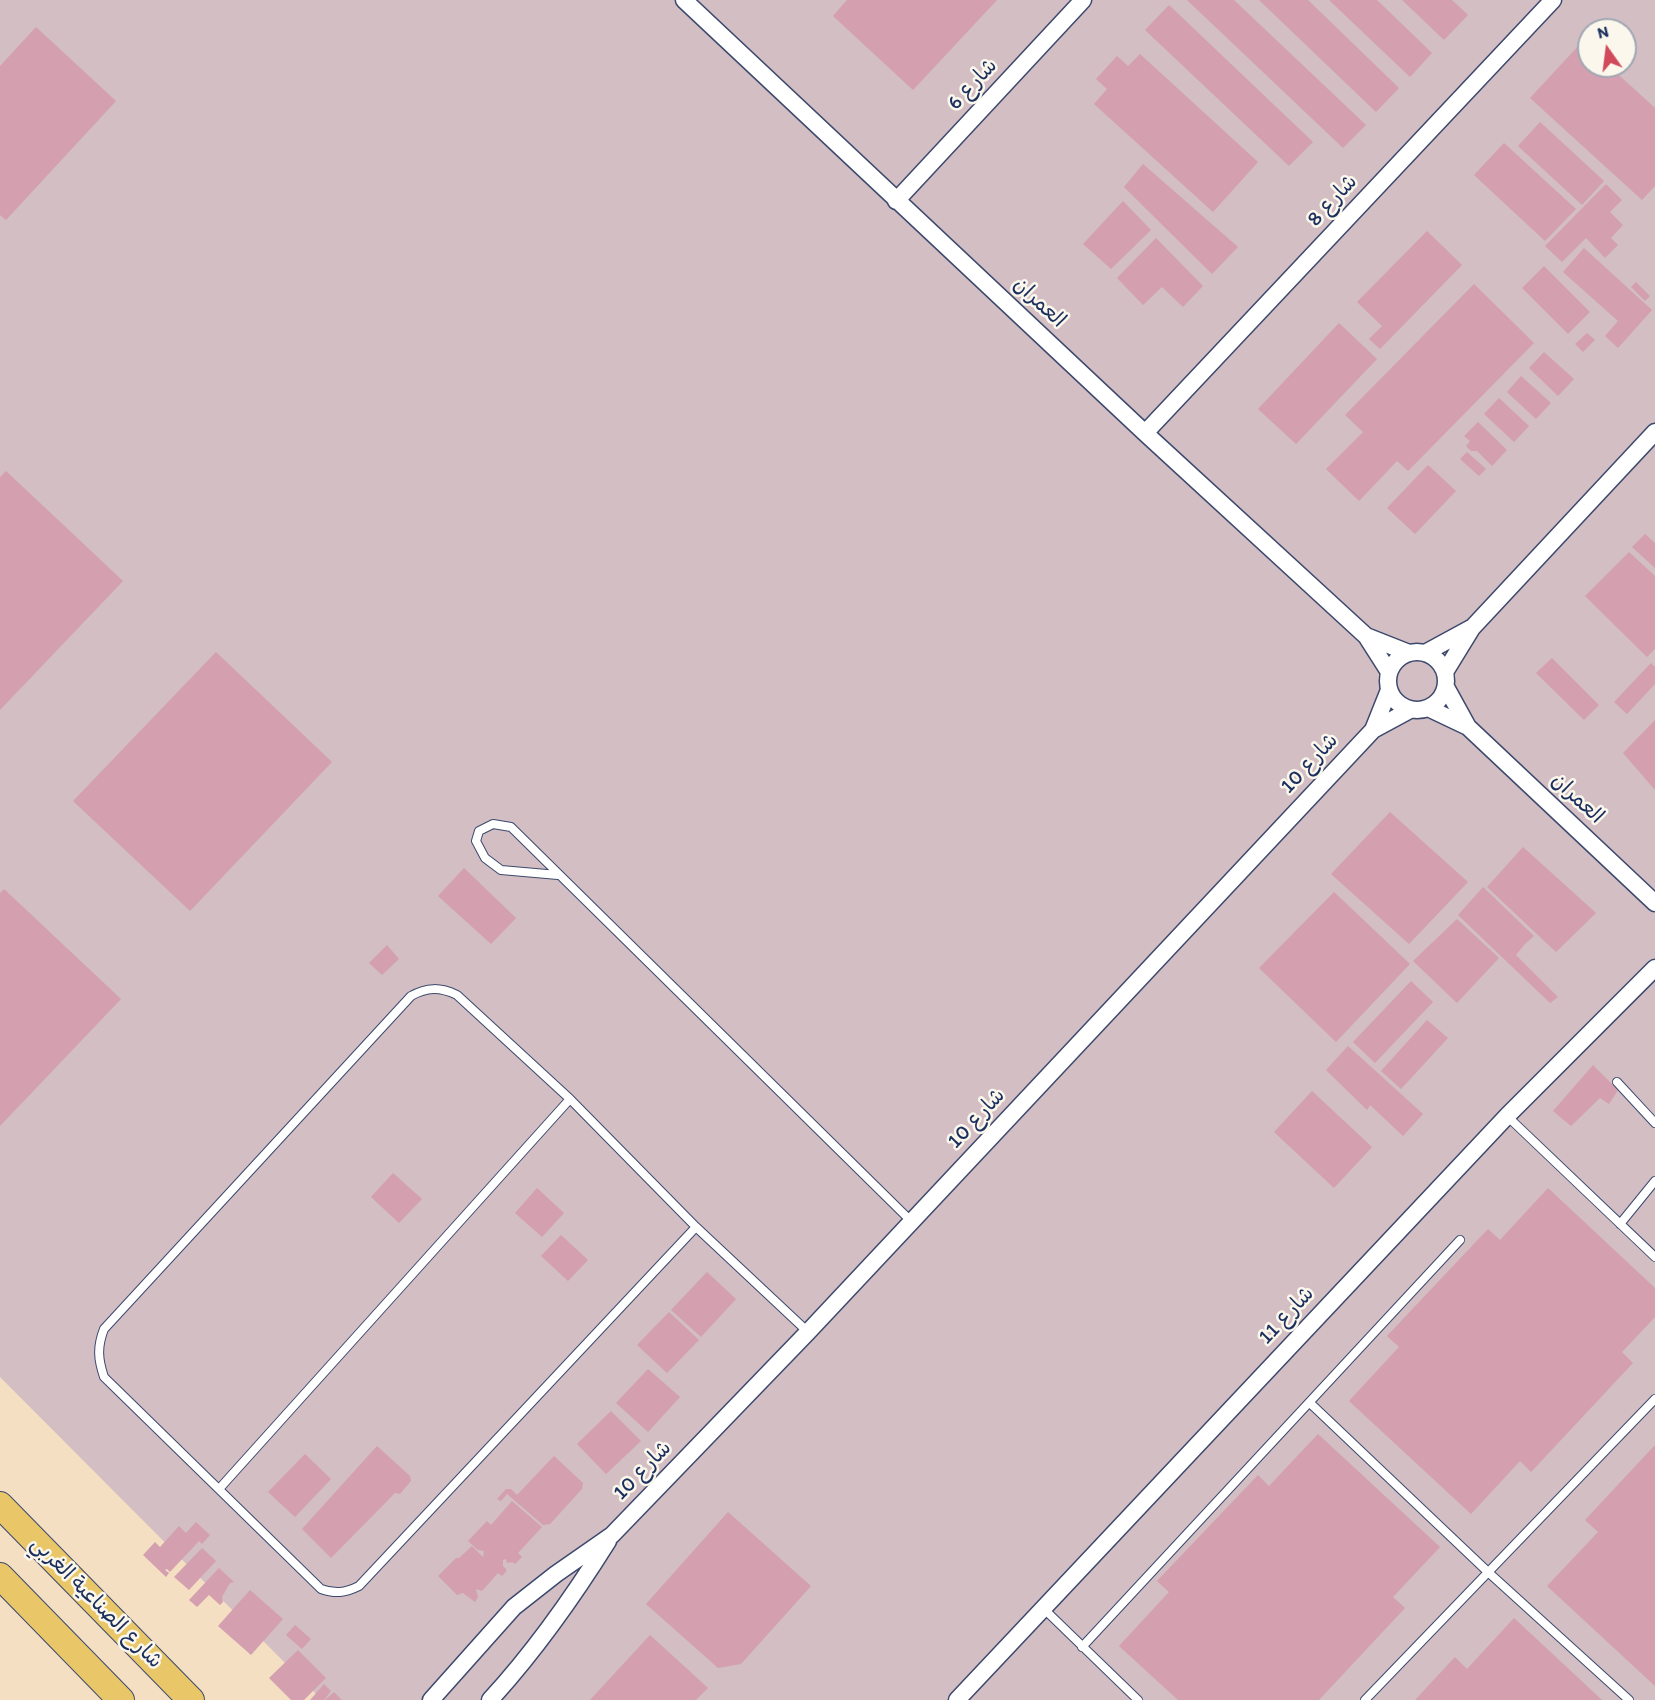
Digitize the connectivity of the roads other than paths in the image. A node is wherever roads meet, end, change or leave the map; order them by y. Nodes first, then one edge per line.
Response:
1 (684, 0) edge
2 (1083, 0) edge
3 (1553, 0) edge
4 (896, 201) junction
5 (1655, 432) edge
6 (1145, 433) junction
7 (1472, 628) junction
8 (1366, 636) junction
9 (1417, 653) junction
10 (1389, 672) junction
11 (1445, 680) junction
12 (1389, 690) junction
13 (1428, 708) junction
14 (1410, 710) junction
15 (1468, 727) junction
16 (1373, 730) junction
17 (558, 875) junction
18 (1655, 903) edge
19 (1655, 968) edge
20 (1617, 1082) dead end
21 (570, 1099) junction
22 (1507, 1116) junction
23 (1655, 1123) edge
24 (1655, 1181) edge
25 (912, 1222) junction
26 (1620, 1224) junction
27 (696, 1227) junction
28 (1460, 1240) dead end
29 (1655, 1257) edge
30 (808, 1332) junction
31 (1655, 1400) edge
32 (1310, 1403) junction
33 (219, 1489) junction
34 (0, 1505) edge
35 (612, 1535) junction
36 (1488, 1572) junction
37 (0, 1576) edge
38 (1043, 1608) junction
39 (1082, 1647) junction
40 (122, 1700) edge
41 (192, 1700) edge
42 (431, 1700) edge
43 (490, 1700) edge
44 (957, 1700) edge
45 (1138, 1700) edge
46 (1365, 1700) edge
47 (1629, 1700) edge

1 - 4 street, العمران
2 - 4 street, شارع 6
3 - 6 street, شارع 8
4 - 6 street, العمران
5 - 7 street
6 - 8 street, العمران
7 - 9 street
7 - 11 street
8 - 9 street, العمران
8 - 10 street, العمران
9 - 10 street
9 - 11 street
10 - 12 street
11 - 13 street
11 - 15 street, العمران
12 - 14 street
12 - 16 street, شارع 10
13 - 14 street
13 - 15 street, العمران
14 - 16 street, شارع 10
15 - 18 street, العمران
16 - 25 street, شارع 10
17 - 17 lane
17 - 25 lane
19 - 22 street, شارع 11
20 - 23 lane
21 - 27 lane
21 - 33 lane
21 - 33 lane
22 - 26 lane
22 - 38 street, شارع 11
24 - 26 lane
25 - 30 street, شارع 10
26 - 29 lane
27 - 30 lane
27 - 33 lane
28 - 32 lane
30 - 35 street, شارع 10
31 - 36 lane
32 - 36 lane
32 - 39 lane
34 - 41 main road, شارع الصناعية الغربي
35 - 42 street, شارع 10
35 - 43 street, شارع 10
36 - 46 lane
36 - 47 lane
37 - 40 main road
38 - 39 lane
38 - 44 street, شارع 11
39 - 45 lane

